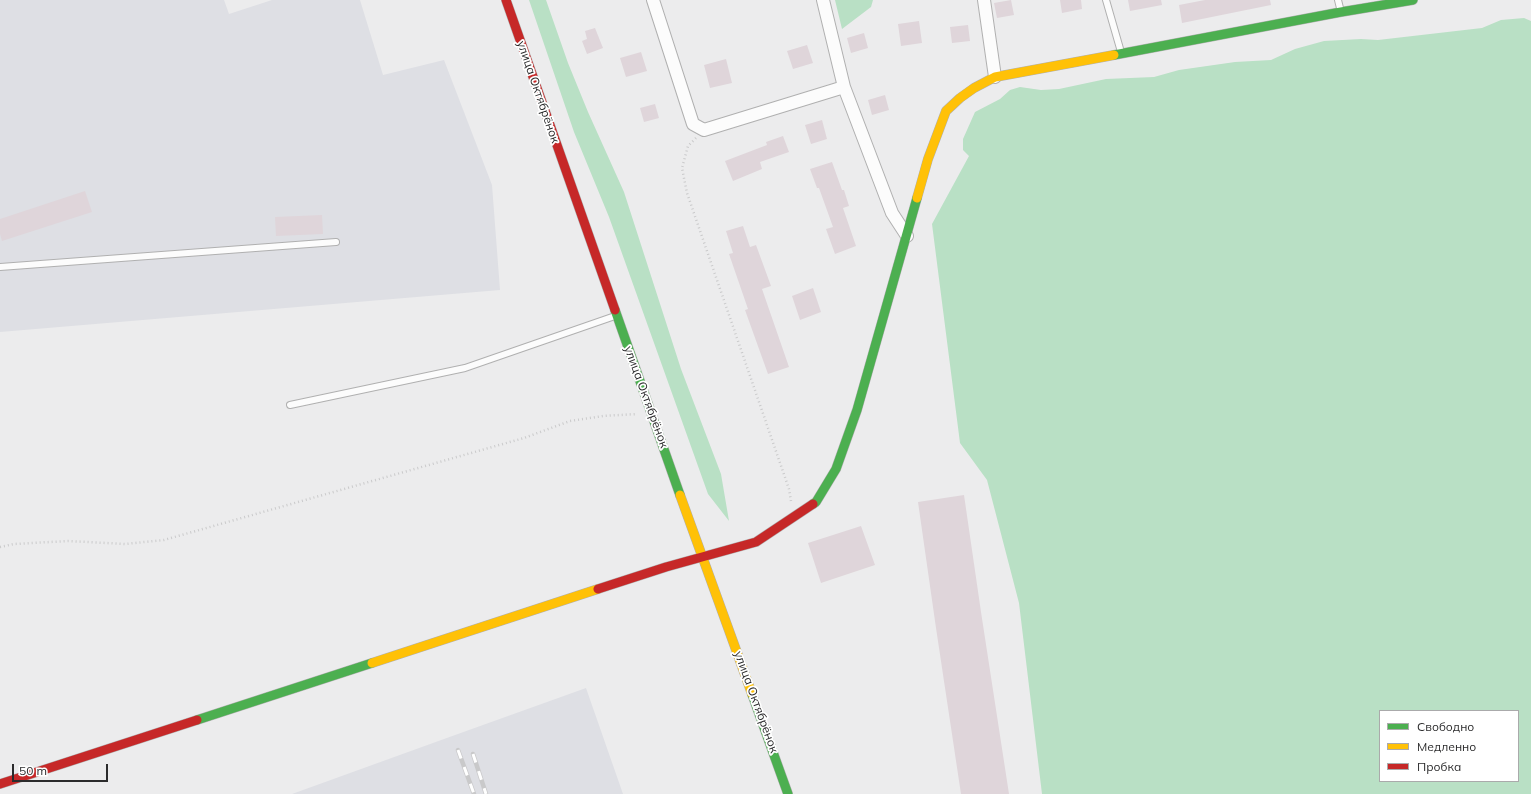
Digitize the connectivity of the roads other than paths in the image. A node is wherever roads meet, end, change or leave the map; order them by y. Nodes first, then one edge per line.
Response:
1 (506, 0) edge
2 (653, 0) edge
3 (823, 0) edge
4 (984, 0) edge
5 (1106, 0) edge
6 (1338, 0) edge
7 (1413, 0) edge
8 (1341, 12) junction
9 (1121, 52) junction
10 (995, 76) junction
11 (844, 87) junction
12 (907, 236) junction
13 (336, 242) dead end
14 (0, 268) edge
15 (617, 315) junction
16 (290, 405) dead end
17 (703, 557) junction
18 (0, 784) edge
19 (788, 794) edge

1 - 15 street, улица Октябрёнок
2 - 11 street
3 - 11 street
4 - 10 street
5 - 9 lane
6 - 8 lane
7 - 8 street
8 - 9 street
9 - 10 street
10 - 12 street
11 - 12 street
12 - 17 street
13 - 14 lane
15 - 16 lane
15 - 17 street, улица Октябрёнок
17 - 18 street
17 - 19 street, улица Октябрёнок

